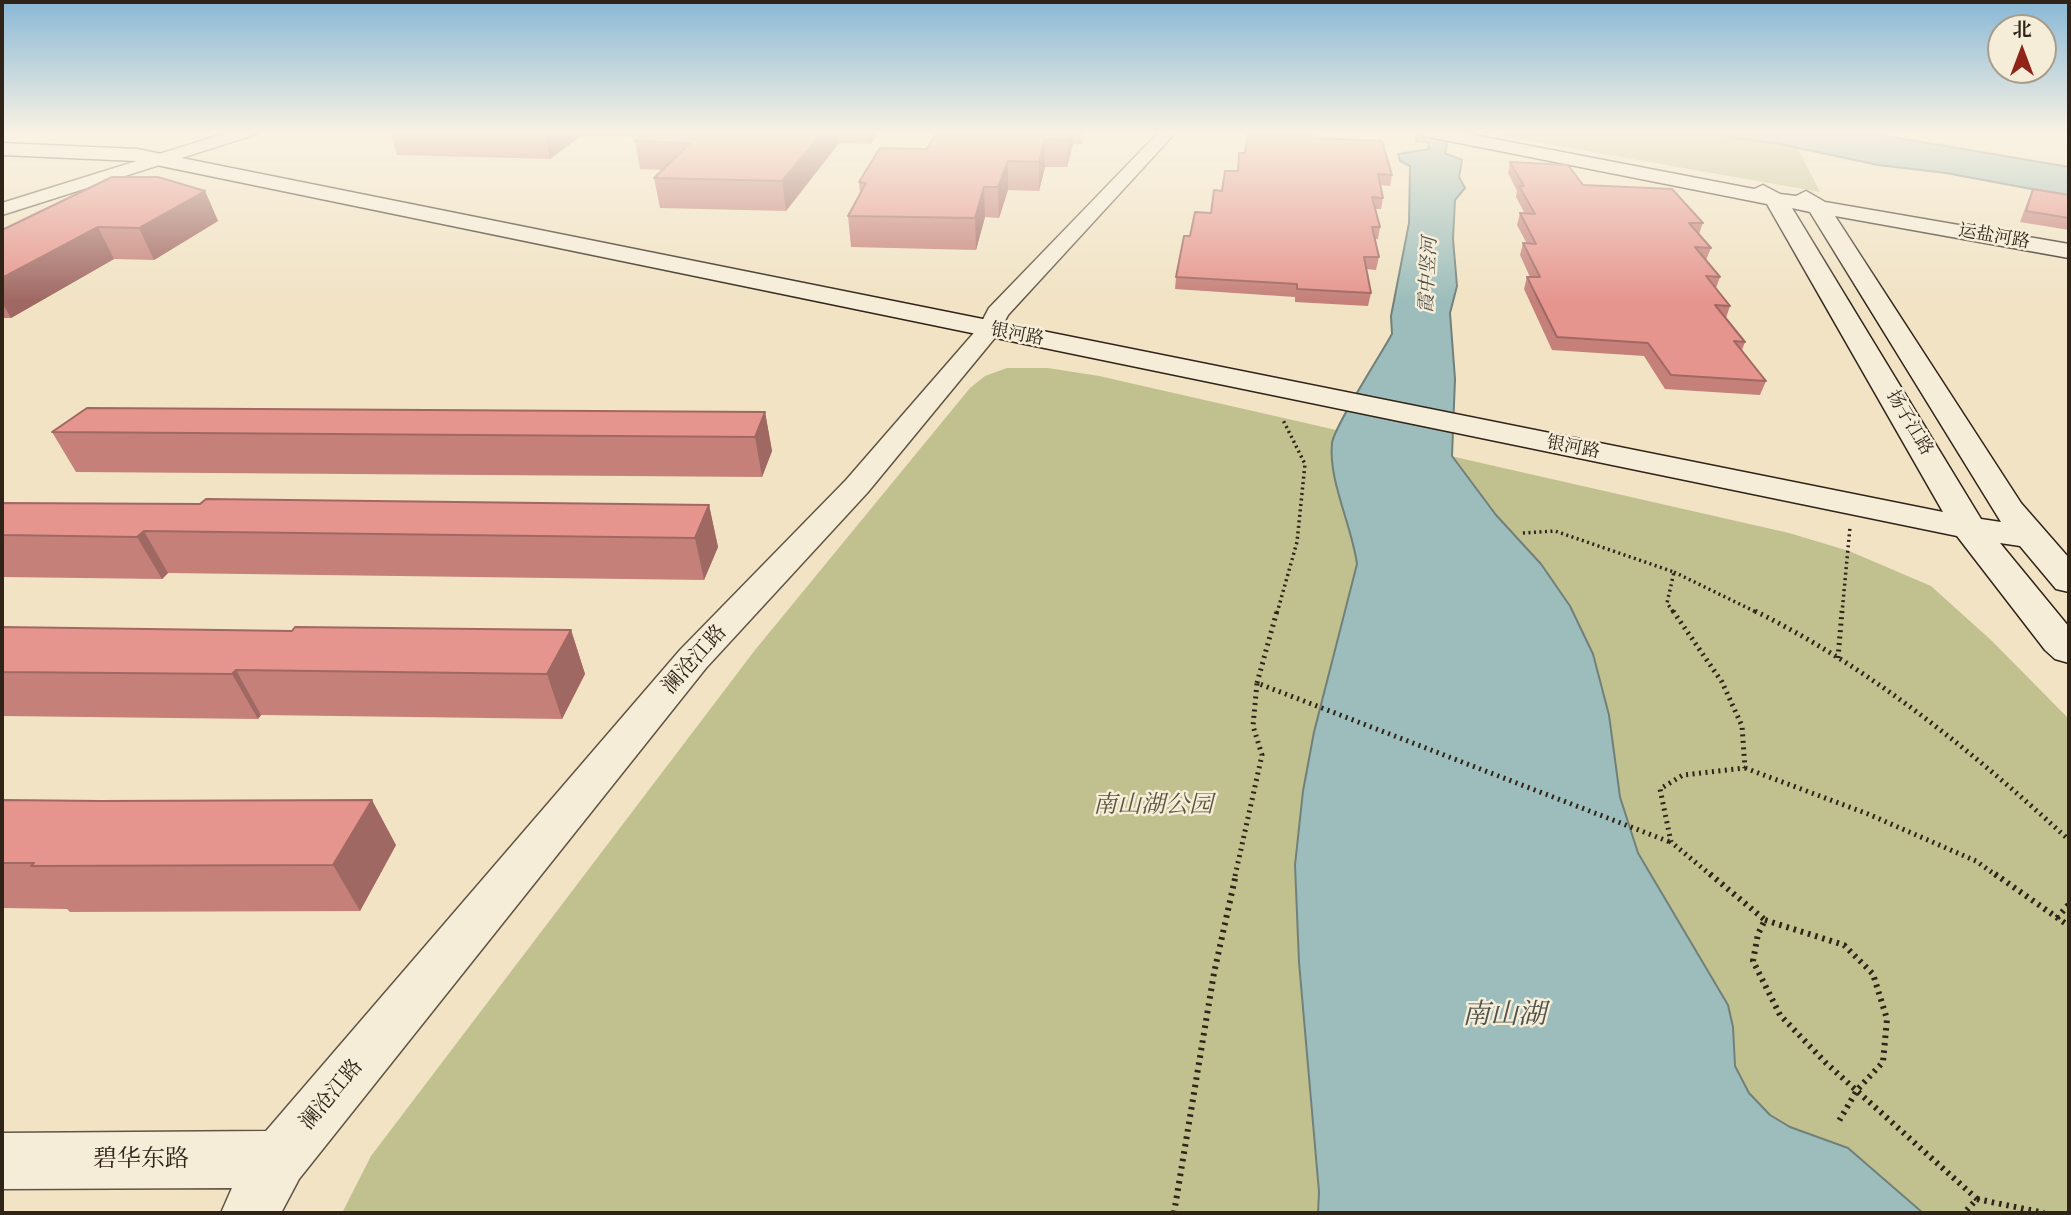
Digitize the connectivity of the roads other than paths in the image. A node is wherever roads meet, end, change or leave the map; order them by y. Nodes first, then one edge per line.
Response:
1 (36, 188) edge
2 (63, 188) edge
3 (327, 188) edge
4 (1117, 188) edge
5 (1735, 188) edge
6 (1768, 194) junction
7 (2, 197) edge
8 (1812, 201) junction
9 (2, 209) edge
10 (2069, 244) edge
11 (2069, 251) edge
12 (994, 321) junction
13 (1468, 419) junction
14 (2008, 509) junction
15 (1964, 519) junction
16 (2031, 537) junction
17 (2069, 581) edge
18 (2069, 650) edge
19 (279, 1159) junction
20 (2, 1161) edge
21 (250, 1213) edge

1 - 7 street
2 - 9 street
3 - 12 main road, 银河路
4 - 12 street, 澜沧江路
5 - 6 main road, 运盐河路
6 - 8 main road, 运盐河路
6 - 15 main road, 扬子江路
8 - 10 main road, 运盐河路
8 - 11 main road, 运盐河路
8 - 14 main road, 扬子江路
12 - 13 main road, 银河路
12 - 19 street, 澜沧江路
13 - 15 main road, 银河路
13 - 15 main road, 银河路
14 - 15 main road, 银河路
14 - 16 main road, 扬子江路
15 - 16 main road, 银河路
15 - 18 main road, 扬子江路
16 - 17 main road, 扬子江路
19 - 20 street, 碧华东路
19 - 21 street, 澜沧江路

